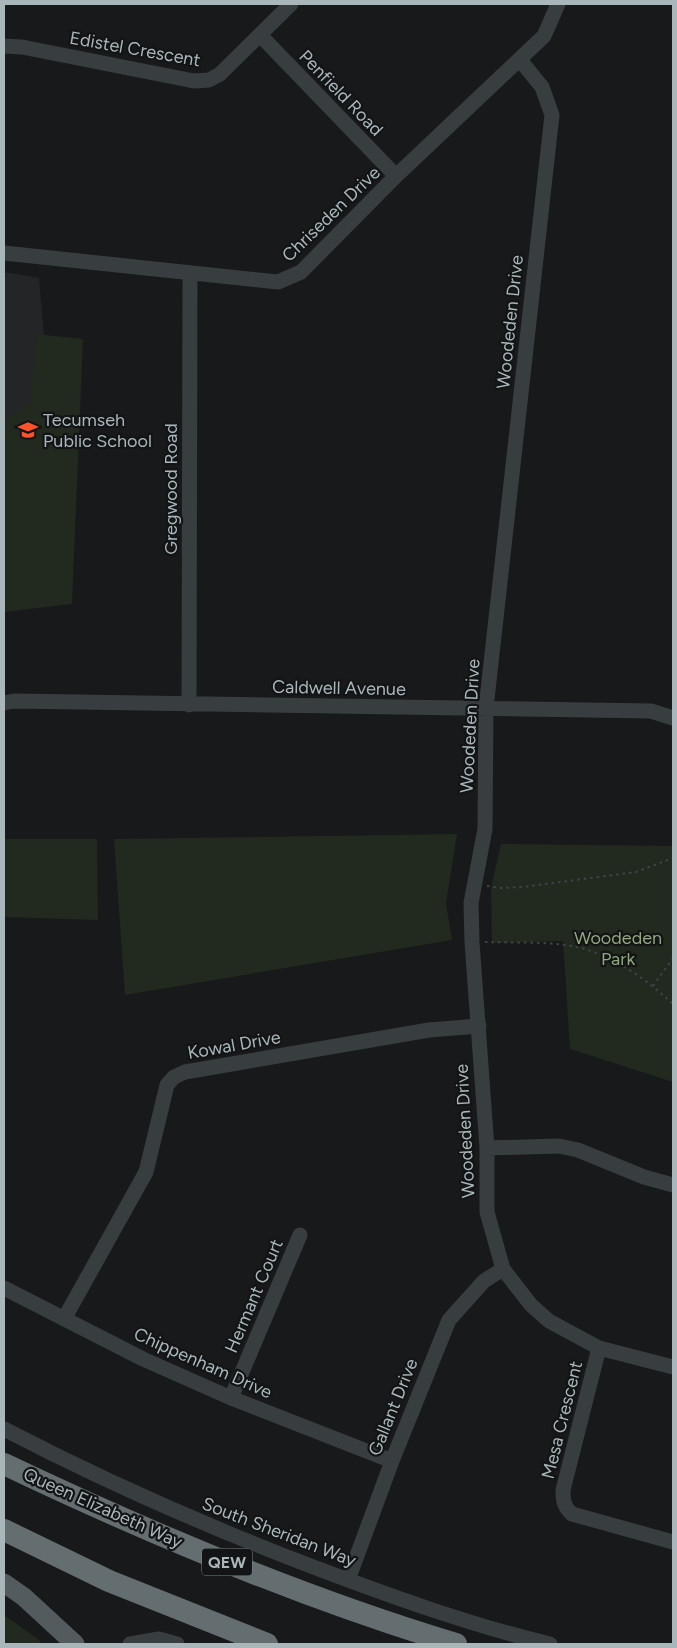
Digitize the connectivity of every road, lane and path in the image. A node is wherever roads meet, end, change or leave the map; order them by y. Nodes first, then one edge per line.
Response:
1 (290, 4) edge
2 (558, 4) edge
3 (260, 35) junction
4 (4, 46) edge
5 (520, 60) junction
6 (396, 176) junction
7 (4, 253) edge
8 (190, 274) junction
9 (4, 703) edge
10 (189, 705) junction
11 (486, 708) junction
12 (673, 718) edge
13 (673, 858) edge
14 (475, 884) junction
15 (472, 942) junction
16 (673, 958) edge
17 (653, 986) junction
18 (673, 1004) edge
19 (479, 1026) junction
20 (487, 1148) junction
21 (673, 1185) edge
22 (300, 1235) dead end
23 (503, 1269) junction
24 (4, 1288) edge
25 (64, 1319) junction
26 (599, 1348) junction
27 (673, 1367) edge
28 (231, 1398) junction
29 (4, 1429) edge
30 (392, 1461) junction
31 (4, 1464) edge
32 (4, 1530) edge
33 (673, 1542) edge
34 (348, 1580) junction
35 (4, 1583) edge
36 (76, 1644) edge
37 (130, 1644) edge
38 (177, 1644) edge
39 (267, 1644) edge
40 (456, 1644) edge
41 (550, 1644) edge

1 - 3 street, Edistel Crescent
2 - 5 street
3 - 4 street, Edistel Crescent
3 - 6 street, Penfield Road
5 - 6 street, Chriseden Drive
5 - 11 street, Woodeden Drive
6 - 8 street, Chriseden Drive
7 - 8 street, Chriseden Drive
8 - 10 street, Gregwood Road
9 - 10 street, Caldwell Avenue
10 - 11 street, Caldwell Avenue
11 - 12 street, Caldwell Avenue
11 - 14 street, Woodeden Drive
13 - 14 path
14 - 15 street, Woodeden Drive
15 - 17 path
15 - 19 street, Woodeden Drive
16 - 17 path
17 - 18 path
19 - 20 street, Woodeden Drive
19 - 25 street, Kowal Drive
20 - 21 street
20 - 23 street, Woodeden Drive
22 - 28 street, Hermant Court
23 - 26 street, Woodeden Drive
23 - 30 street, Gallant Drive
24 - 25 street, Chippenham Drive
25 - 28 street, Chippenham Drive
26 - 27 street, Woodeden Drive
26 - 33 street, Mesa Crescent
28 - 30 street, Chippenham Drive
29 - 34 street, South Sheridan Way
30 - 34 street, Gallant Drive
31 - 40 highway, Queen Elizabeth Way / QEW
32 - 39 highway
34 - 41 street, South Sheridan Way
35 - 36 main road
37 - 38 street

